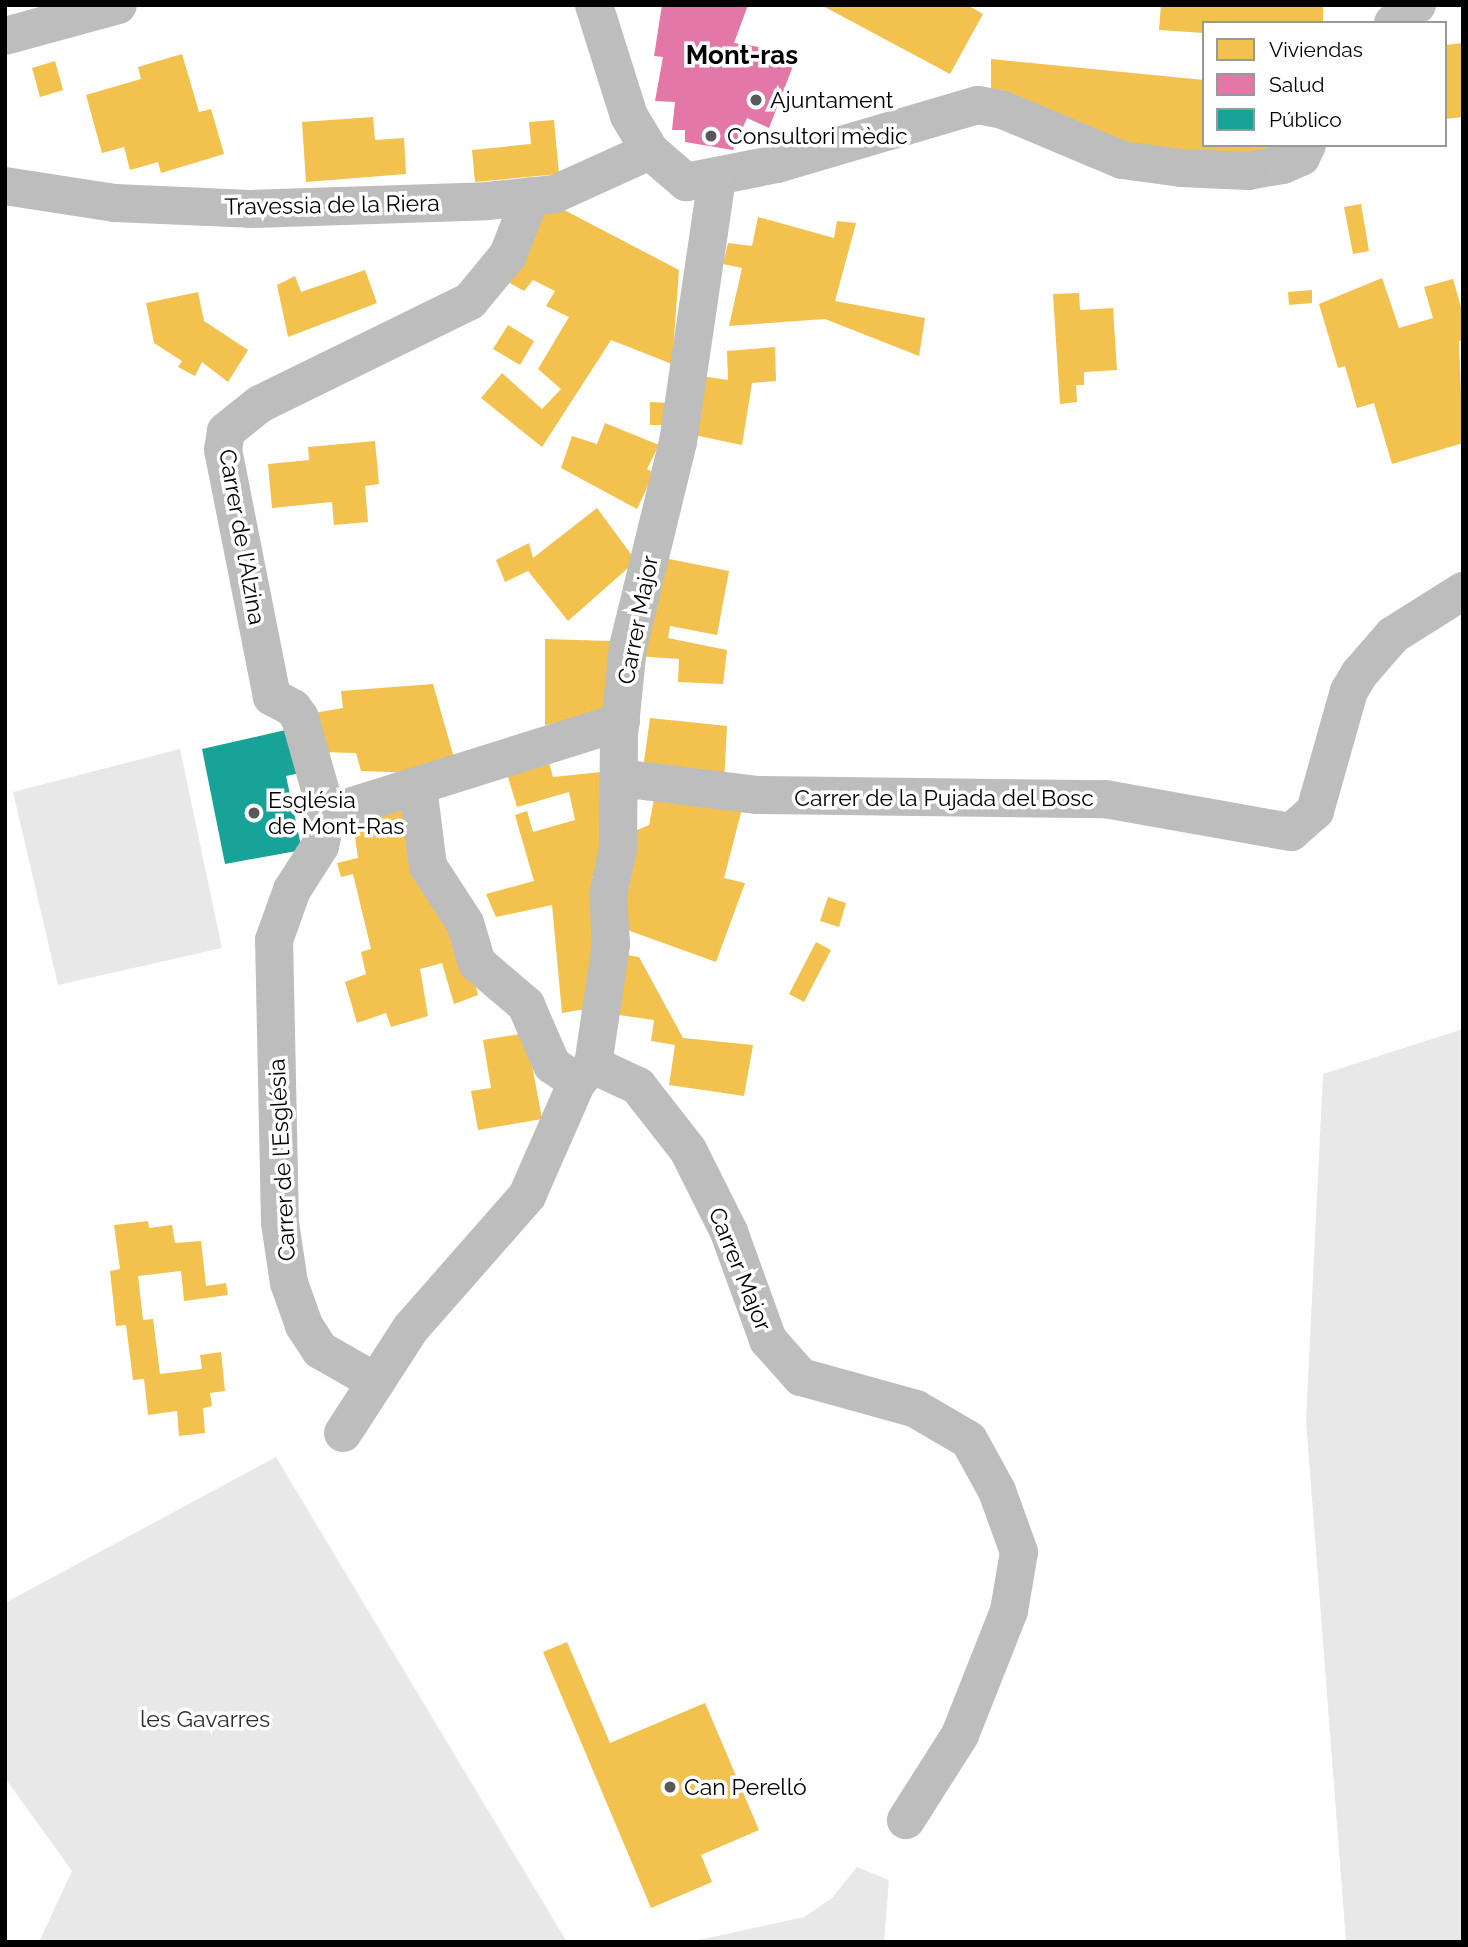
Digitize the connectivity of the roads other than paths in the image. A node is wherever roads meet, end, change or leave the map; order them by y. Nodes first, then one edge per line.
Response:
1 (118, 5) edge
2 (594, 5) edge
3 (1417, 5) edge
4 (1395, 21) edge
5 (5, 36) edge
6 (1306, 147) edge
7 (650, 150) junction
8 (717, 178) junction
9 (5, 186) edge
10 (531, 196) junction
11 (1463, 591) edge
12 (621, 722) junction
13 (619, 778) junction
14 (418, 786) junction
15 (327, 814) junction
16 (585, 1074) junction
17 (376, 1382) junction
18 (343, 1433) dead end
19 (906, 1820) dead end

1 - 5 street
2 - 7 street
3 - 4 street
6 - 8 street
7 - 8 street
7 - 10 street, Travessia de la Riera
8 - 12 street, Carrer Major
9 - 10 street, Travessia de la Riera
10 - 15 street, Carrer de l'Alzina
11 - 13 street, Carrer de la Pujada del Bosc
12 - 13 street, Carrer Major
12 - 14 street
13 - 16 street, Carrer Major
14 - 15 street
14 - 16 street
15 - 17 street, Carrer de l'Església
16 - 17 street, Carrer Major
16 - 19 street, Carrer Major
17 - 18 street, Carrer Major

